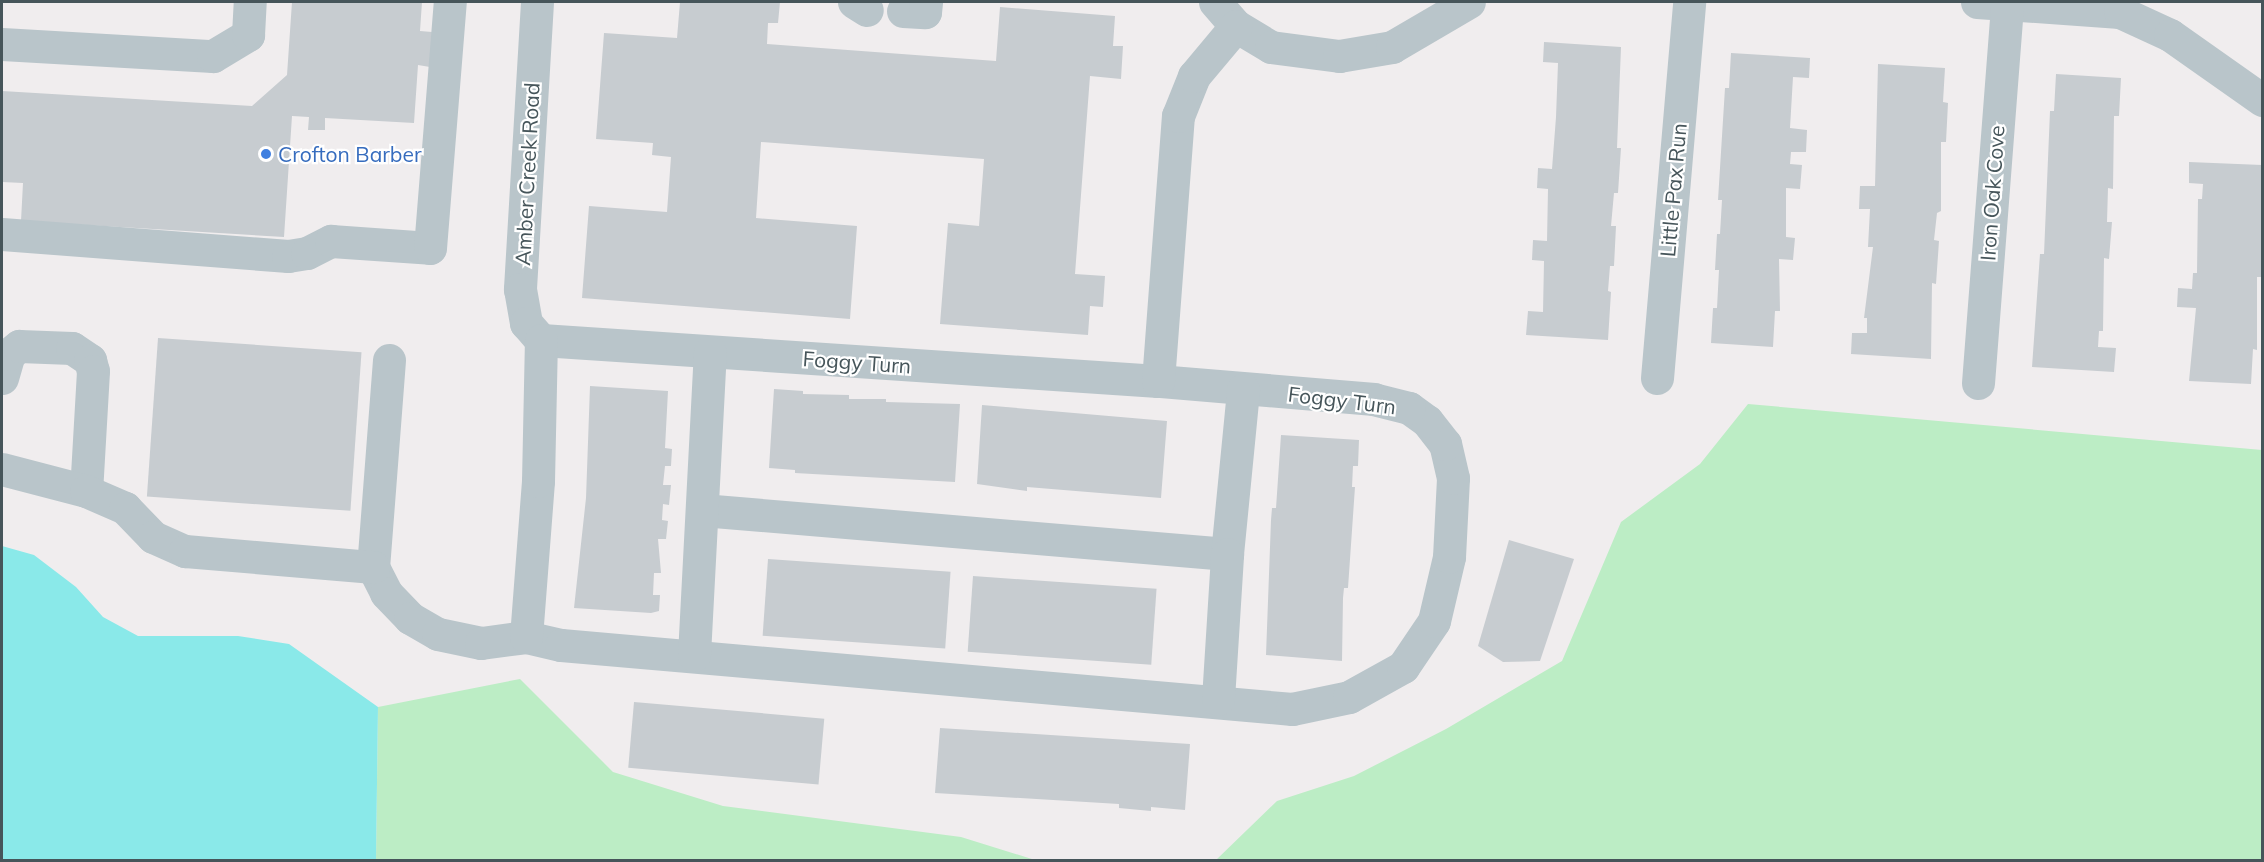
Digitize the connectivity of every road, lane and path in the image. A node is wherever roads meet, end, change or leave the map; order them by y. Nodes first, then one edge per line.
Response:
1 (250, 2) edge
2 (450, 2) edge
3 (537, 2) edge
4 (1215, 2) edge
5 (1469, 2) edge
6 (1689, 2) edge
7 (1992, 2) edge
8 (1236, 26) junction
9 (2, 44) edge
10 (2262, 99) edge
11 (2, 234) edge
12 (541, 340) junction
13 (710, 352) junction
14 (389, 360) dead end
15 (2, 378) edge
16 (1657, 378) dead end
17 (1158, 381) junction
18 (1978, 383) dead end
19 (1244, 390) junction
20 (2, 469) edge
21 (86, 491) junction
22 (702, 510) junction
23 (1227, 554) junction
24 (380, 580) junction
25 (526, 637) junction
26 (694, 655) junction
27 (1218, 699) junction

1 - 9 street
2 - 11 street
3 - 12 street, Amber Creek Road
4 - 8 street
5 - 8 street
6 - 16 street, Little Pax Run
7 - 10 street
7 - 18 street, Iron Oak Cove
8 - 17 street
12 - 13 street, Foggy Turn
12 - 25 street
13 - 17 street, Foggy Turn
13 - 22 street
14 - 24 street
15 - 21 street
17 - 19 street, Foggy Turn
19 - 23 street
19 - 27 street, Foggy Turn
20 - 21 street
21 - 24 street
22 - 23 street
22 - 26 street
23 - 27 street
24 - 25 street
25 - 26 street, Foggy Turn
26 - 27 street, Foggy Turn

